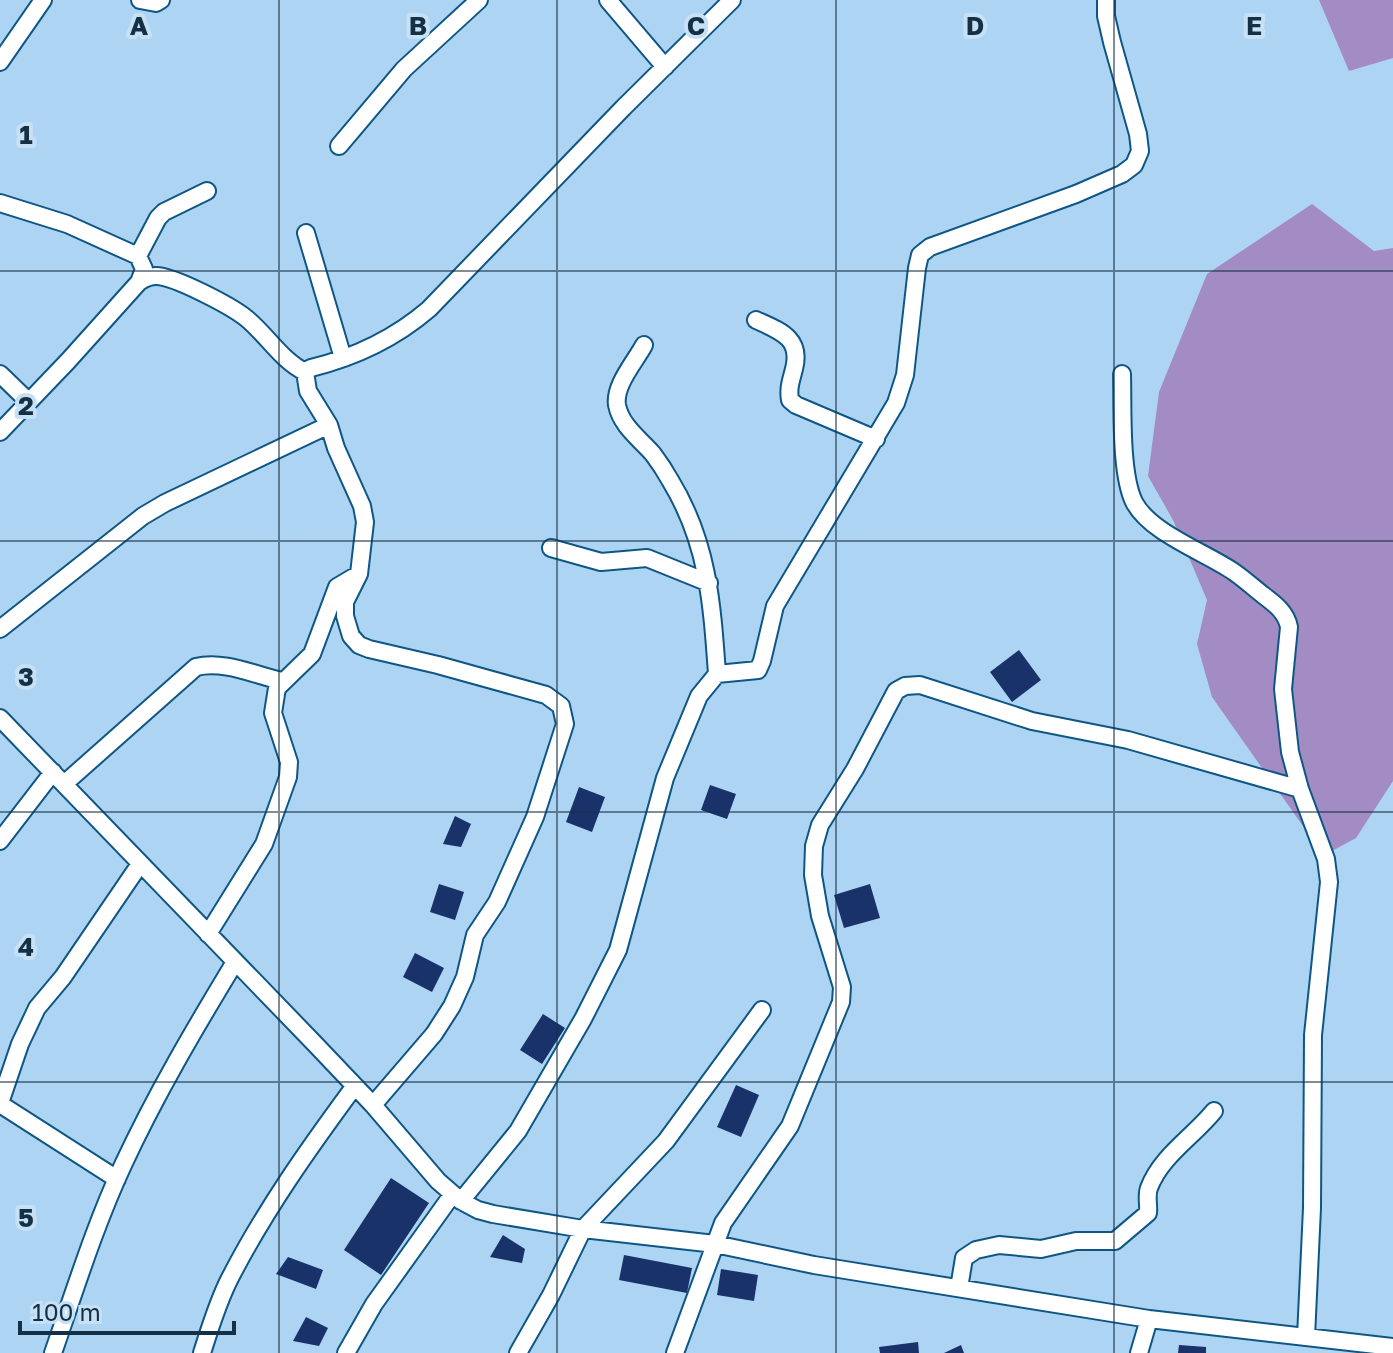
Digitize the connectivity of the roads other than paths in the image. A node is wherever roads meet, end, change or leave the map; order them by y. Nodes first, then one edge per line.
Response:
1 (43, 0) edge
2 (140, 0) edge
3 (161, 0) edge
4 (479, 0) edge
5 (608, 0) edge
6 (732, 0) edge
7 (1106, 0) edge
8 (0, 62) edge
9 (665, 67) junction
10 (339, 146) dead end
11 (207, 191) dead end
12 (0, 203) edge
13 (306, 233) dead end
14 (138, 256) junction
15 (139, 282) junction
16 (756, 320) dead end
17 (644, 345) dead end
18 (343, 358) junction
19 (305, 372) junction
20 (0, 374) edge
21 (1122, 374) dead end
22 (29, 402) junction
23 (329, 425) junction
24 (0, 432) edge
25 (876, 439) junction
26 (551, 548) dead end
27 (359, 574) junction
28 (709, 583) junction
29 (0, 629) edge
30 (717, 674) junction
31 (282, 681) junction
32 (0, 718) edge
33 (59, 778) junction
34 (1300, 789) junction
35 (0, 841) edge
36 (140, 864) junction
37 (208, 934) junction
38 (235, 962) junction
39 (762, 1010) dead end
40 (354, 1087) junction
41 (0, 1103) edge
42 (373, 1105) junction
43 (1214, 1111) dead end
44 (117, 1179) junction
45 (457, 1198) junction
46 (583, 1229) junction
47 (715, 1244) junction
48 (959, 1288) junction
49 (1149, 1319) junction
50 (1284, 1334) junction
51 (1306, 1337) junction
52 (1393, 1347) edge
53 (53, 1353) edge
54 (202, 1353) edge
55 (346, 1353) edge
56 (518, 1353) edge
57 (675, 1353) edge
58 (1139, 1353) edge
59 (1282, 1353) edge

1 - 8 street
2 - 3 street
4 - 10 street
5 - 9 street
6 - 9 street
7 - 25 street
9 - 18 street
11 - 14 street
12 - 14 street
13 - 18 street
14 - 15 street
15 - 19 street
15 - 22 street
16 - 25 street
17 - 28 street
18 - 19 street
19 - 23 street
20 - 22 street
21 - 34 street
22 - 24 street
23 - 27 street
23 - 29 street
25 - 30 street
26 - 28 street
27 - 31 street
27 - 42 street
28 - 30 street
30 - 45 street
31 - 33 street
31 - 37 street
32 - 33 street
33 - 35 street
33 - 36 street
34 - 47 street
34 - 51 street
36 - 37 street
36 - 41 street
37 - 38 street
38 - 40 street
38 - 44 street
39 - 46 street
40 - 42 street
40 - 54 street
41 - 44 street
42 - 45 street
43 - 48 street
44 - 53 street
45 - 46 street
45 - 55 street
46 - 47 street
46 - 56 street
47 - 48 street
47 - 57 street
48 - 49 street
49 - 50 street
49 - 58 street
50 - 51 street
50 - 59 street
51 - 52 street

